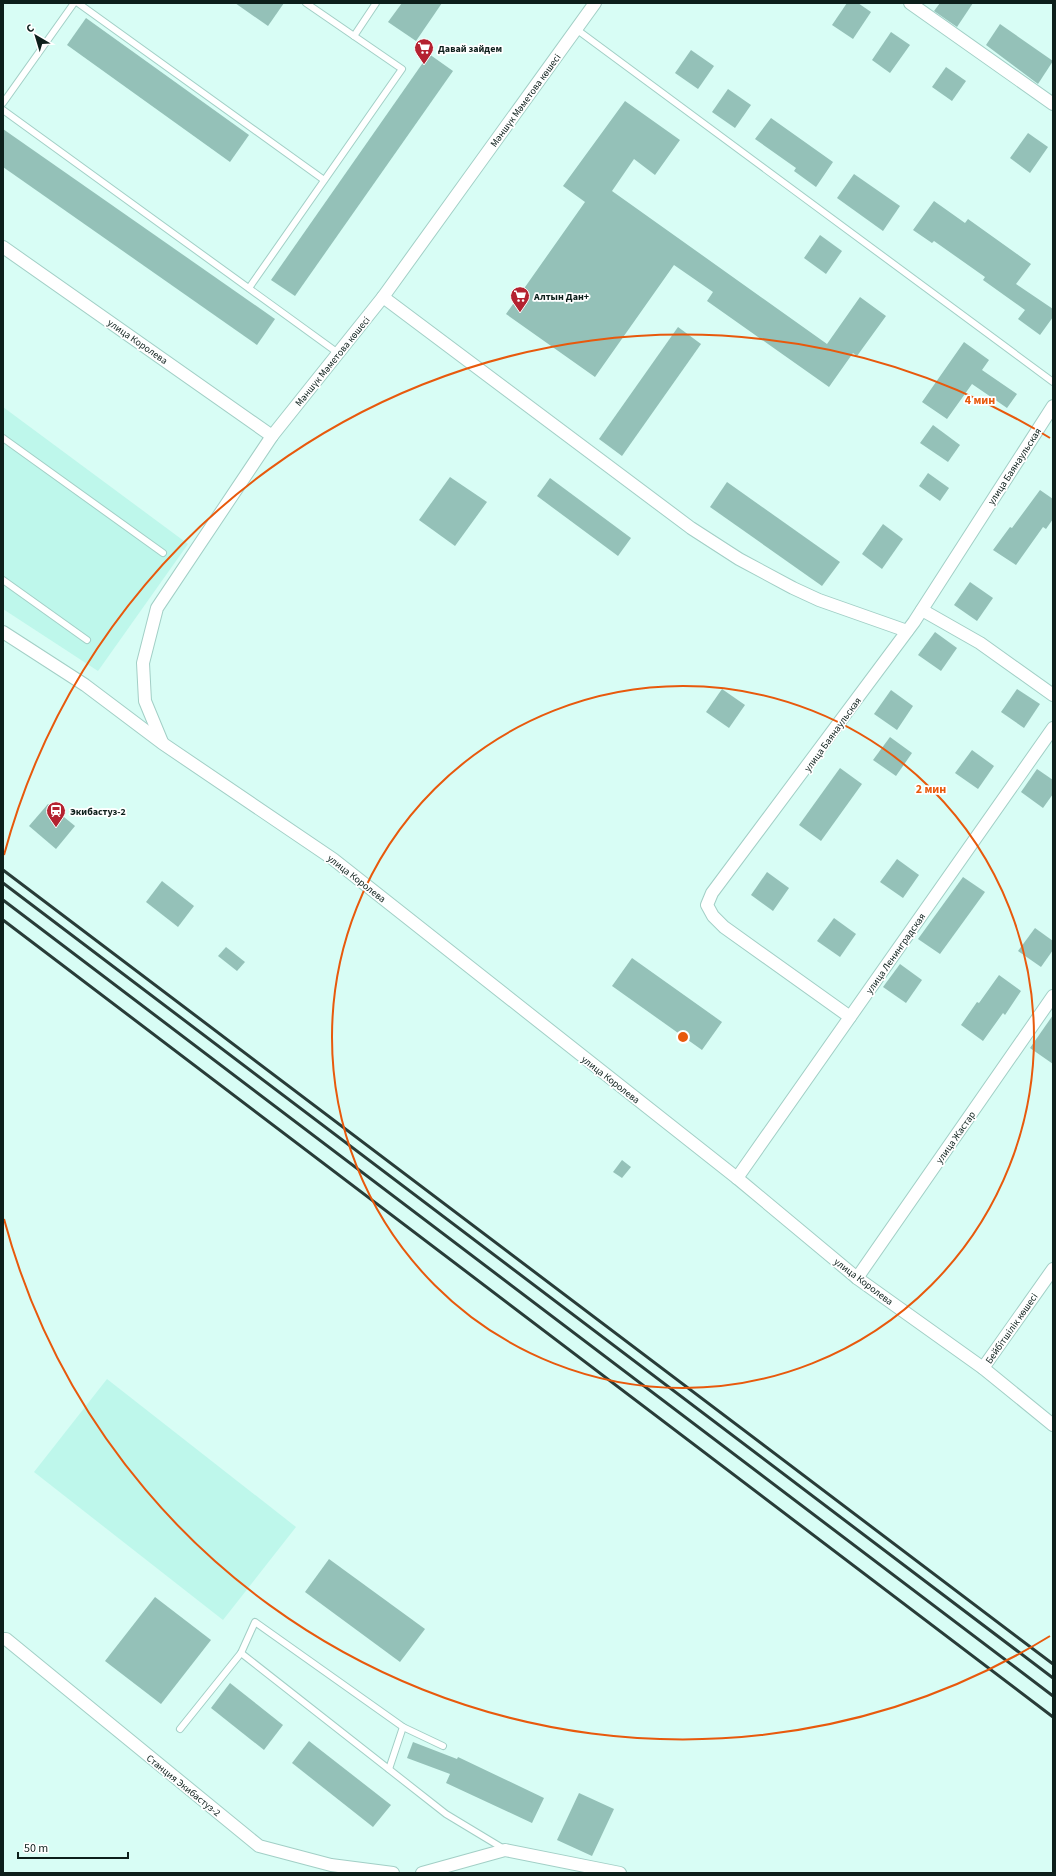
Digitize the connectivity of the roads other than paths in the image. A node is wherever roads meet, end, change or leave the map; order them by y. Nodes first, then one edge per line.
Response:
1 (74, 3) edge
2 (78, 3) edge
3 (306, 3) edge
4 (376, 3) edge
5 (595, 3) edge
6 (910, 3) edge
7 (576, 29) junction
8 (354, 36) junction
9 (3, 103) edge
10 (1053, 104) edge
11 (3, 110) edge
12 (324, 180) junction
13 (3, 247) edge
14 (249, 288) junction
15 (383, 297) junction
16 (338, 353) junction
17 (1053, 382) edge
18 (1053, 406) edge
19 (272, 436) junction
20 (3, 438) edge
21 (163, 553) dead end
22 (3, 580) edge
23 (922, 610) junction
24 (3, 632) edge
25 (907, 632) junction
26 (87, 640) dead end
27 (1053, 695) edge
28 (1053, 728) edge
29 (162, 743) junction
30 (1053, 996) edge
31 (850, 1017) junction
32 (737, 1178) junction
33 (1053, 1270) edge
34 (857, 1278) junction
35 (983, 1368) junction
36 (1053, 1425) edge
37 (3, 1639) edge
38 (241, 1653) junction
39 (403, 1727) junction
40 (180, 1729) dead end
41 (443, 1746) dead end
42 (389, 1769) junction
43 (505, 1850) junction
44 (393, 1873) edge
45 (422, 1873) edge
46 (620, 1873) edge

1 - 9 lane
2 - 12 lane
3 - 8 lane
4 - 8 lane
5 - 7 street, Мәншүк Мәметова көшесі
6 - 10 street
7 - 15 street, Мәншүк Мәметова көшесі
7 - 17 lane
8 - 12 lane
11 - 14 lane
12 - 14 lane
13 - 19 street, улица Королева
14 - 16 lane
15 - 16 street, Мәншүк Мәметова көшесі
15 - 25 street
16 - 19 street, Мәншүк Мәметова көшесі
18 - 23 street, улица Баянаульская
19 - 29 street, Мәншүк Мәметова көшесі
20 - 21 lane
22 - 26 lane
23 - 25 street, улица Баянаульская
23 - 27 street
24 - 29 street, улица Королева
25 - 31 street, улица Баянаульская
28 - 31 street, улица Ленинградская
29 - 32 street, улица Королева
30 - 34 street, улица Жастар
31 - 32 street, улица Ленинградская
32 - 34 street, улица Королева
33 - 35 street, Бейбітшілік көшесі
34 - 35 street, улица Королева
35 - 36 street, улица Королева
37 - 44 street, Станция Экибастуз-2
38 - 39 lane
38 - 40 lane
38 - 42 lane
39 - 41 lane
39 - 42 lane
42 - 43 lane
43 - 45 street
43 - 46 street

